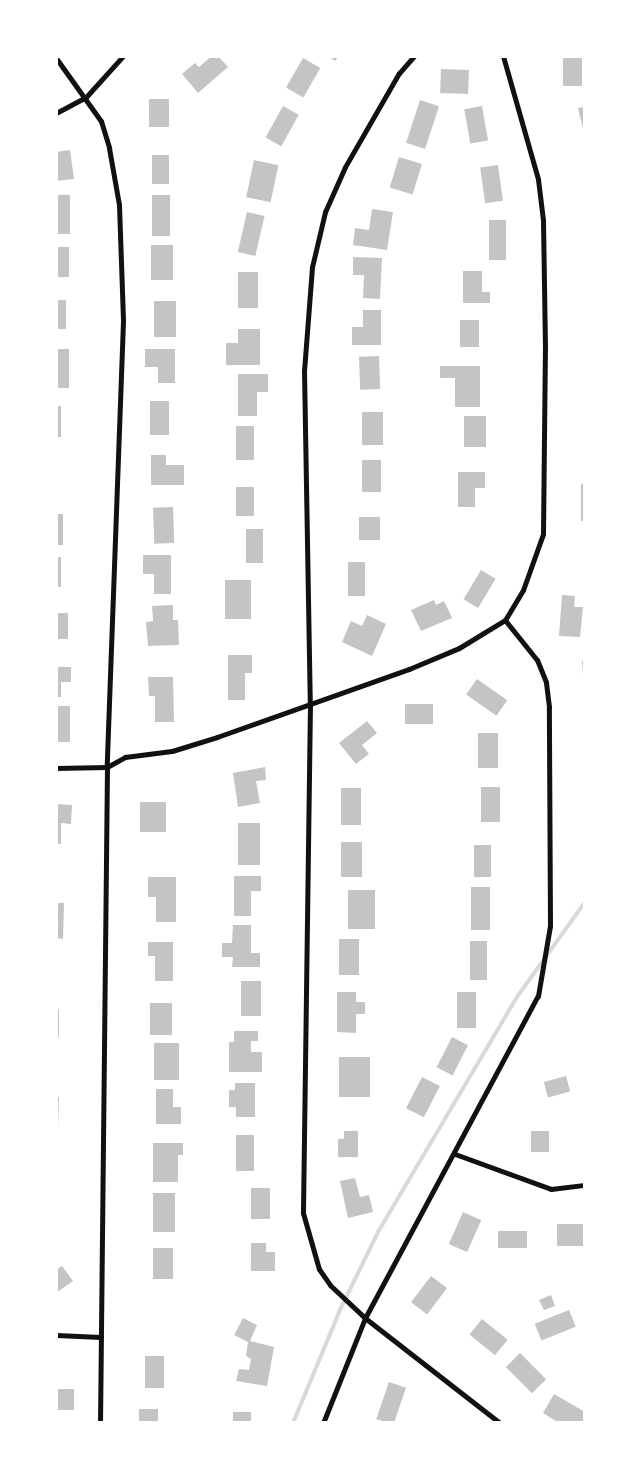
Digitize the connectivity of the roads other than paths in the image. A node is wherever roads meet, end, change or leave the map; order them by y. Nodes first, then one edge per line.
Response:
1 (123, 56) edge
2 (414, 56) edge
3 (503, 56) edge
4 (56, 58) edge
5 (86, 97) junction
6 (56, 113) edge
7 (504, 620) junction
8 (310, 703) junction
9 (107, 767) junction
10 (56, 768) edge
11 (455, 1154) junction
12 (585, 1185) edge
13 (365, 1318) junction
14 (56, 1335) edge
15 (101, 1337) junction
16 (100, 1423) edge
17 (323, 1423) edge
18 (500, 1423) edge

1 - 5 street
2 - 8 street
3 - 7 street
4 - 5 street
5 - 6 street
5 - 9 street
7 - 8 street
7 - 11 street
8 - 9 street
8 - 13 street
9 - 10 street
9 - 15 street
11 - 12 street
11 - 13 street
13 - 17 street
13 - 18 street
14 - 15 street
15 - 16 street

